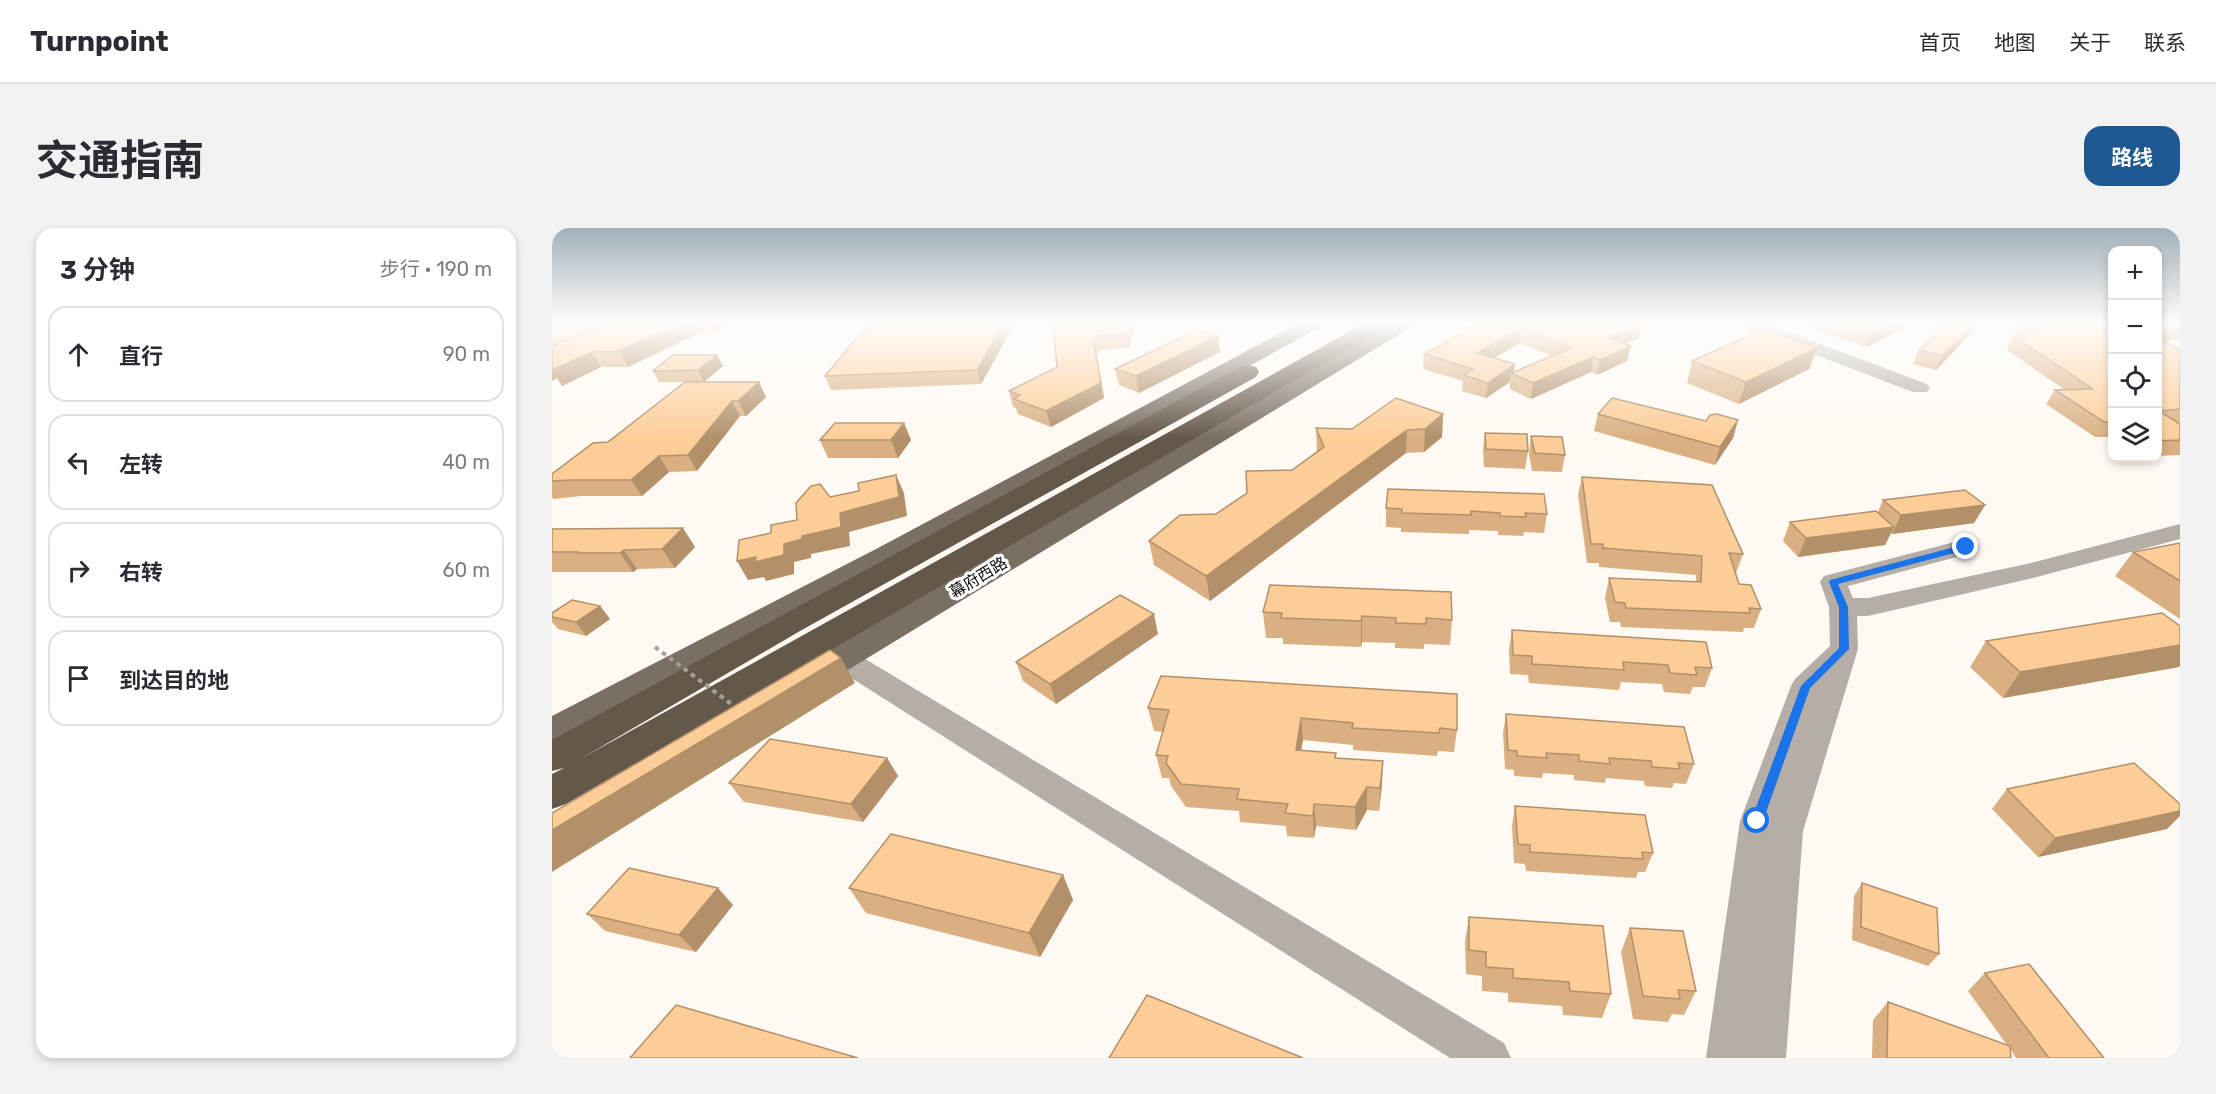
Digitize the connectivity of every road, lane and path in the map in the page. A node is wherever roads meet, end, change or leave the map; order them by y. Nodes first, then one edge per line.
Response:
1 (1242, 362) edge
2 (1269, 362) edge
3 (1314, 362) edge
4 (1336, 362) edge
5 (1851, 362) edge
6 (1920, 388) dead end
7 (2180, 531) edge
8 (1966, 547) dead end
9 (1843, 607) junction
10 (654, 647) dead end
11 (1844, 649) junction
12 (829, 651) junction
13 (772, 700) edge
14 (745, 714) edge
15 (552, 732) edge
16 (552, 757) edge
17 (552, 793) edge
18 (1489, 1058) edge
19 (1728, 1058) edge
20 (1764, 1058) edge

1 - 15 main road
2 - 16 highway
3 - 12 highway, 幕府西路
4 - 12 main road, 幕府西路
5 - 6 street
7 - 9 street
8 - 9 street
9 - 11 street
10 - 14 path, bridge
11 - 19 street
11 - 20 street
12 - 13 main road, 幕府西路
12 - 17 highway, 幕府西路
12 - 18 street

